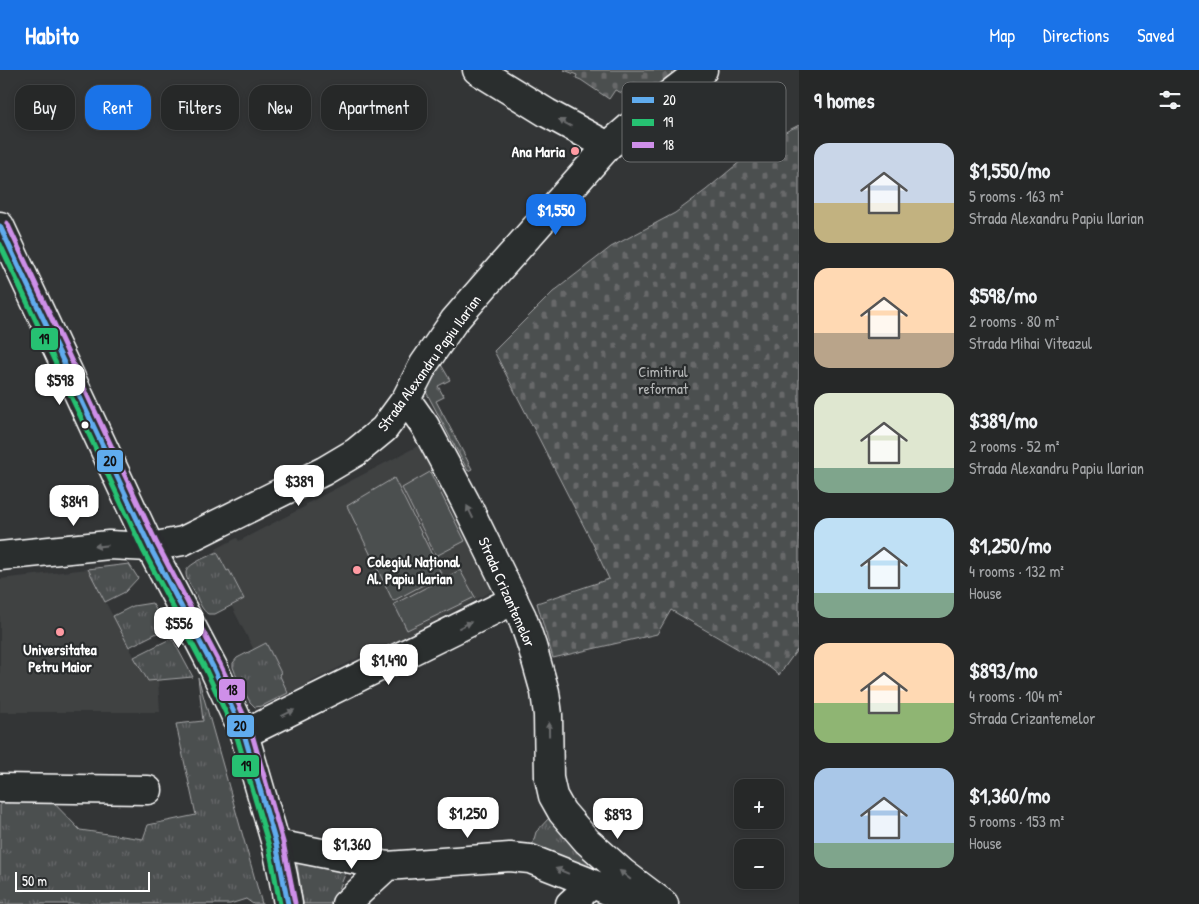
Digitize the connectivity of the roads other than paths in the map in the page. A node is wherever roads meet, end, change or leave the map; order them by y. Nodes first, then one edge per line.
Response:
1 (477, 70) edge
2 (703, 70) edge
3 (685, 82) edge
4 (622, 134) edge
5 (608, 146) junction
6 (0, 226) edge
7 (406, 399) junction
8 (150, 547) junction
9 (0, 556) edge
10 (514, 600) junction
11 (244, 734) junction
12 (0, 788) edge
13 (148, 790) dead end
14 (276, 844) junction
15 (387, 866) junction
16 (592, 884) junction
17 (288, 904) edge
18 (346, 904) edge
19 (570, 904) edge
20 (639, 904) edge
21 (664, 904) edge

5 -> 1 street
2 - 3 street, Strada Alexandru Papiu Ilarian
4 - 5 street, Strada Alexandru Papiu Ilarian
5 - 7 street, Strada Alexandru Papiu Ilarian
6 - 8 street
7 - 8 street, Strada Alexandru Papiu Ilarian
10 -> 7 street, Strada Crizantemelor
8 -> 9 street, Strada Alexandru Papiu Ilarian
8 - 11 street
11 -> 10 street
21 -> 10 street, Strada Crizantemelor
11 - 14 street
12 - 13 street
14 - 15 street
14 - 17 street
16 -> 15 street
15 - 18 street
16 - 19 street
16 - 20 street

